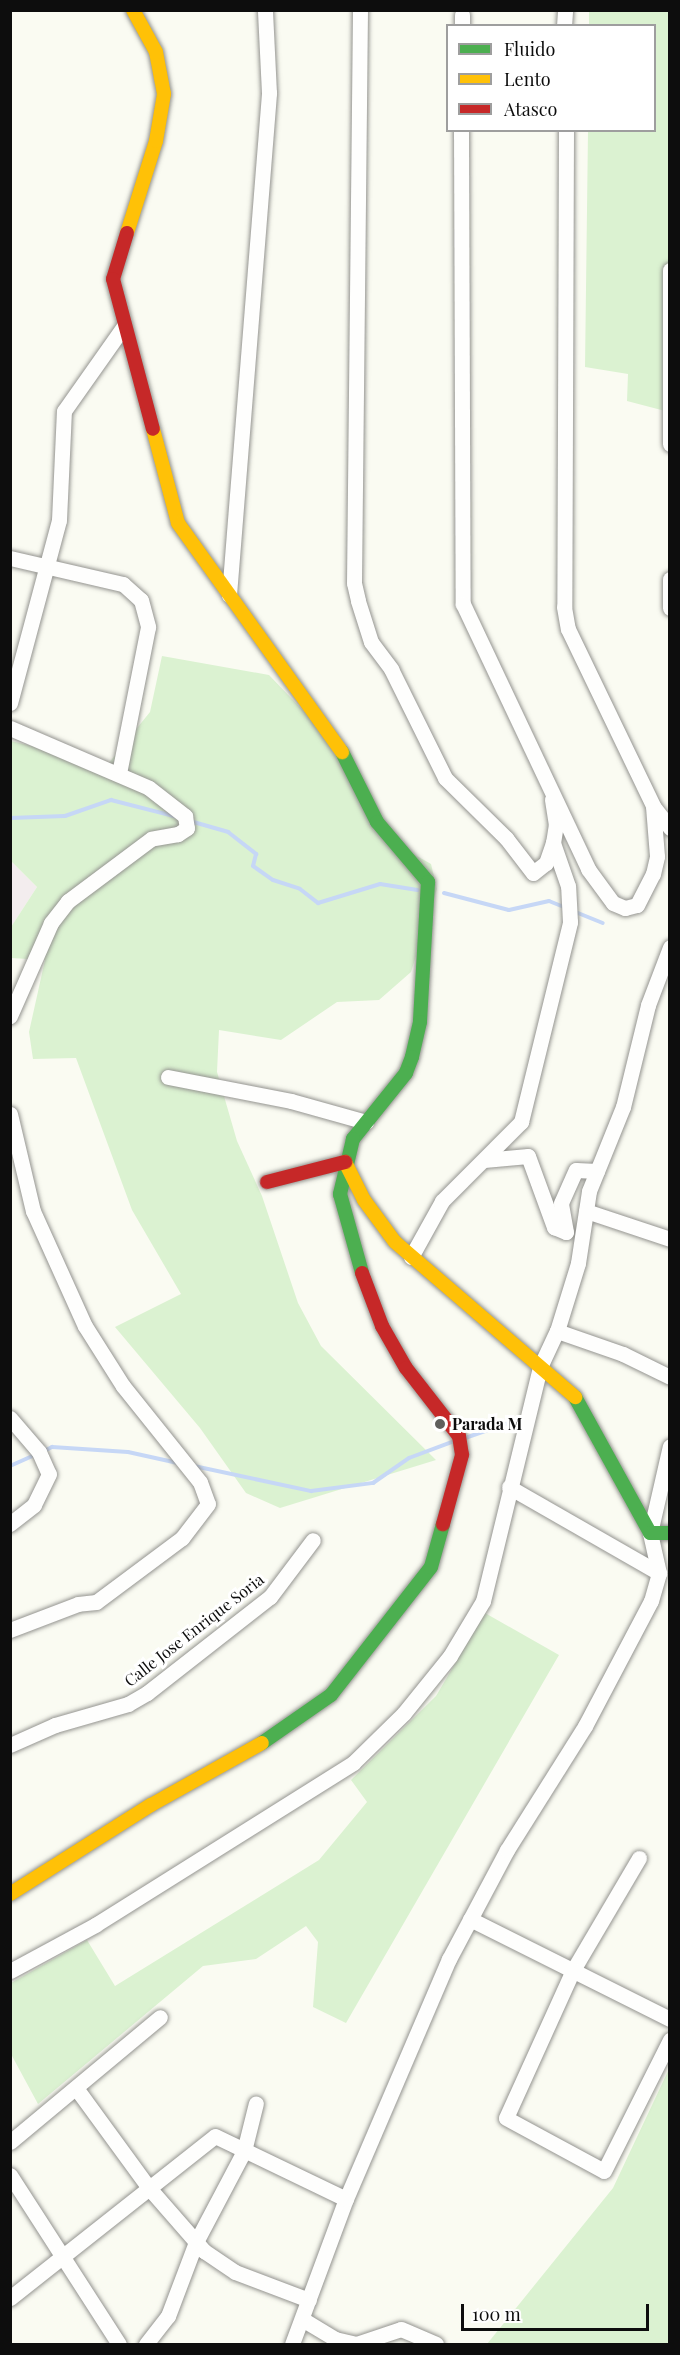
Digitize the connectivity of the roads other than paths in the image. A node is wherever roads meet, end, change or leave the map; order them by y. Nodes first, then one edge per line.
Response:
1 (133, 10) edge
2 (265, 10) edge
3 (360, 10) edge
4 (461, 132) edge
5 (566, 132) edge
6 (669, 270) edge
7 (124, 326) junction
8 (669, 444) edge
9 (10, 558) edge
10 (48, 566) junction
11 (669, 579) edge
12 (229, 598) junction
13 (669, 608) edge
14 (10, 703) edge
15 (10, 728) edge
16 (119, 773) junction
17 (552, 799) junction
18 (653, 806) junction
19 (669, 828) edge
20 (553, 843) junction
21 (669, 947) edge
22 (10, 1016) edge
23 (168, 1077) dead end
24 (10, 1114) edge
25 (366, 1122) junction
26 (14, 1154) edge
27 (484, 1160) junction
28 (345, 1162) junction
29 (597, 1171) junction
30 (267, 1182) dead end
31 (586, 1211) junction
32 (669, 1239) edge
33 (411, 1257) junction
34 (557, 1331) junction
35 (540, 1367) junction
36 (669, 1377) edge
37 (10, 1418) edge
38 (669, 1446) edge
39 (509, 1486) junction
40 (10, 1524) edge
41 (650, 1533) junction
42 (669, 1533) edge
43 (313, 1540) dead end
44 (659, 1573) junction
45 (10, 1630) edge
46 (10, 1745) edge
47 (639, 1858) dead end
48 (10, 1894) edge
49 (470, 1919) junction
50 (573, 1970) junction
51 (10, 1971) edge
52 (160, 2017) dead end
53 (669, 2019) edge
54 (669, 2040) edge
55 (76, 2088) junction
56 (256, 2103) dead end
57 (10, 2142) edge
58 (244, 2151) junction
59 (10, 2175) edge
60 (149, 2188) junction
61 (346, 2199) junction
62 (196, 2242) junction
63 (64, 2256) junction
64 (10, 2298) edge
65 (309, 2300) junction
66 (302, 2319) junction
67 (119, 2344) edge
68 (146, 2344) edge
69 (292, 2344) edge
70 (436, 2344) edge

1 - 7 street
2 - 12 street
3 - 20 street
4 - 17 street
5 - 18 street
6 - 8 street
7 - 10 street
7 - 12 street
9 - 10 street
10 - 14 street
10 - 16 street
11 - 13 street
12 - 25 street
15 - 16 street
16 - 22 street
17 - 18 street
17 - 20 street
18 - 19 street
20 - 27 street
21 - 29 street
23 - 25 street
24 - 26 street
25 - 28 street
26 - 45 street
27 - 29 street
27 - 33 street
28 - 30 street
28 - 33 street
28 - 48 street
29 - 31 street
31 - 32 street
31 - 34 street
33 - 35 street
34 - 35 street
34 - 36 street
35 - 39 street
35 - 41 street
37 - 40 street
38 - 41 street
39 - 44 street
39 - 51 street
41 - 42 street
41 - 44 street
43 - 46 street, Calle Jose Enrique Soria
44 - 49 street
47 - 50 street
49 - 50 street
49 - 61 street
50 - 53 street
50 - 54 street
52 - 55 street
55 - 57 street
55 - 60 street
56 - 58 street
58 - 60 street
58 - 61 street
58 - 62 street
59 - 63 street
60 - 62 street
60 - 63 street
61 - 65 street
62 - 65 street
62 - 68 street
63 - 64 street
63 - 67 street
65 - 66 street
66 - 69 street
66 - 70 street

